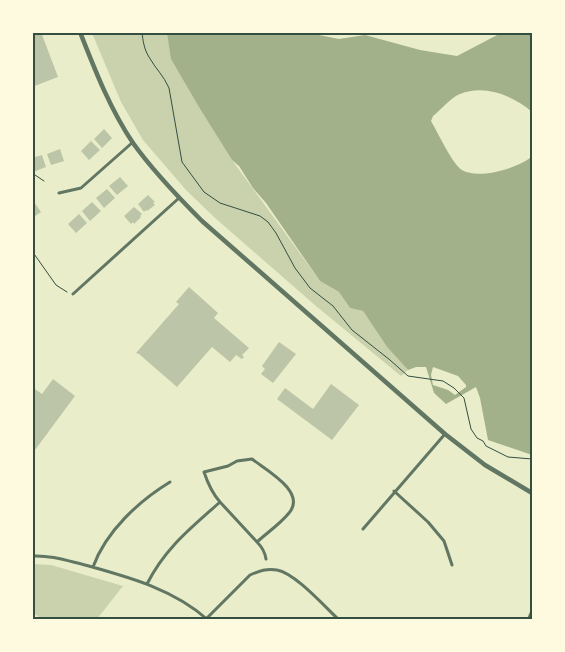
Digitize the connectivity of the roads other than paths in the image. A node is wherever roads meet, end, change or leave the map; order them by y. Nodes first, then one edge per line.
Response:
1 (80, 32) edge
2 (133, 142) junction
3 (59, 193) dead end
4 (178, 198) junction
5 (73, 294) road end
6 (445, 434) junction
7 (170, 482) dead end
8 (394, 492) junction
9 (532, 493) edge
10 (220, 502) junction
11 (362, 529) dead end
12 (257, 542) junction
13 (32, 556) edge
14 (266, 559) dead end
15 (452, 565) dead end
16 (93, 567) junction
17 (147, 584) junction
18 (532, 610) edge
19 (207, 619) edge
20 (339, 620) edge
21 (528, 620) edge

1 - 2 street
2 - 3 street
2 - 4 street
4 - 5 street
4 - 6 street
6 - 8 street
6 - 9 street
7 - 16 street
8 - 11 street
8 - 15 street
10 - 12 street
10 - 12 street
10 - 17 street
12 - 14 street
13 - 16 street
16 - 17 street
17 - 19 street
18 - 21 street
19 - 20 street

